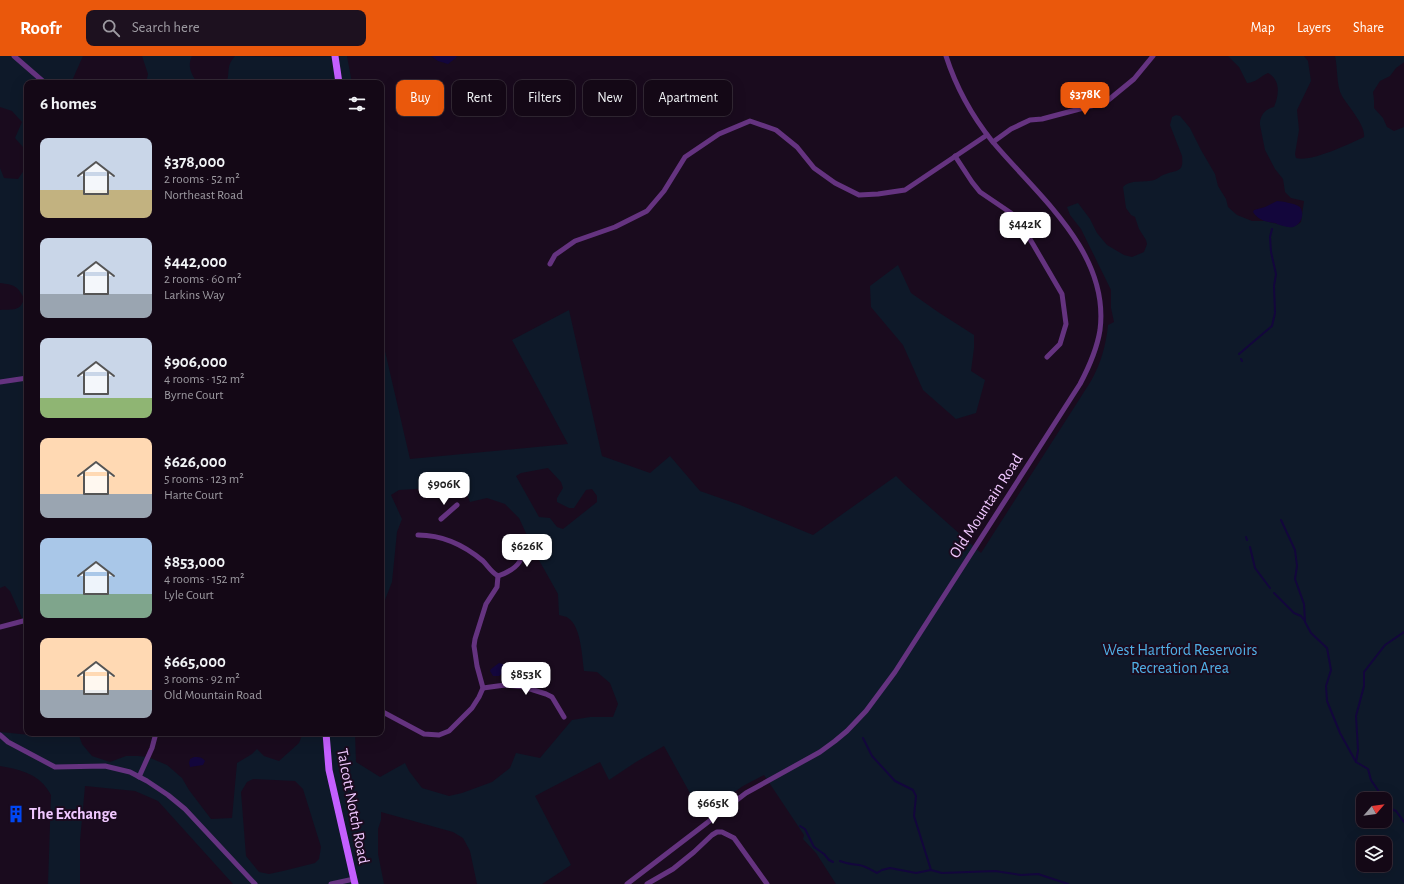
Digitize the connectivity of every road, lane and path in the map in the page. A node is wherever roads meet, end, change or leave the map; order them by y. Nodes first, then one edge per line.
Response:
1 (14, 56) edge
2 (335, 56) edge
3 (946, 56) edge
4 (1153, 56) edge
5 (42, 80) edge
6 (339, 80) edge
7 (987, 135) junction
8 (993, 142) junction
9 (955, 156) junction
10 (550, 264) dead end
11 (1047, 357) dead end
12 (24, 378) edge
13 (0, 382) edge
14 (457, 505) dead end
15 (441, 519) dead end
16 (418, 535) dead end
17 (526, 537) dead end
18 (498, 576) junction
19 (24, 621) edge
20 (0, 627) edge
21 (483, 688) junction
22 (384, 713) edge
23 (564, 717) dead end
24 (0, 735) edge
25 (155, 736) edge
26 (326, 736) edge
27 (139, 777) junction
28 (354, 881) edge
29 (255, 884) edge
30 (331, 884) edge
31 (627, 884) edge
32 (647, 884) edge
33 (767, 884) edge

1 - 5 street
2 - 6 street
3 - 7 street, Old Mountain Road
4 - 8 street
7 - 8 street, Old Mountain Road
7 - 9 street
8 - 31 street, Old Mountain Road
9 - 10 street
9 - 11 street
12 - 13 street
14 - 15 street
16 - 18 street
17 - 18 street
18 - 21 street
19 - 20 street
21 - 22 street
21 - 23 street
24 - 27 street
25 - 27 street
26 - 28 street, Talcott Notch Road
27 - 29 street
28 - 30 street
32 - 33 street

